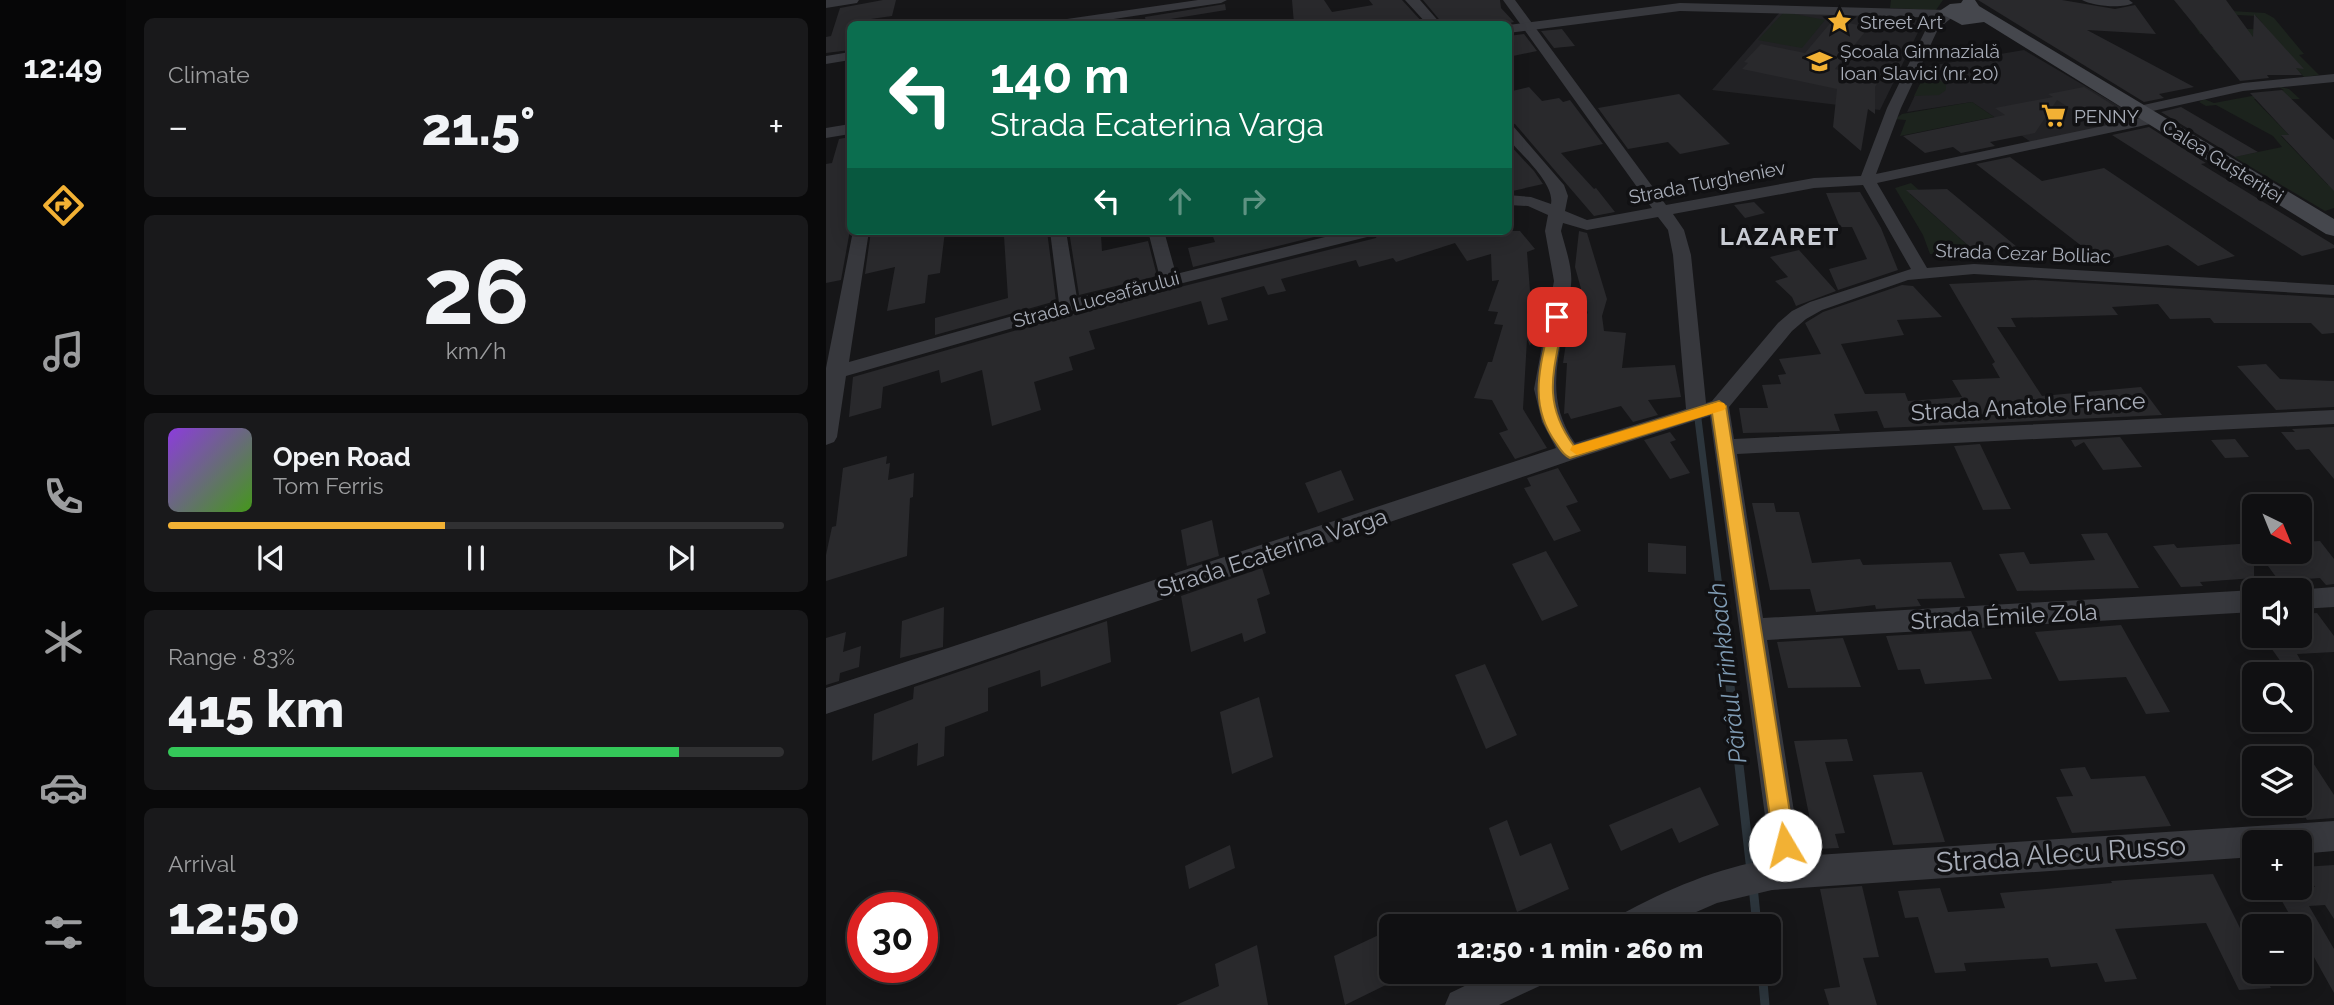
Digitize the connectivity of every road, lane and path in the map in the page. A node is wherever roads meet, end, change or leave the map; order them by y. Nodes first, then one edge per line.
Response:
1 (852, 0) edge
2 (1221, 0) edge
3 (1412, 0) edge
4 (1509, 0) edge
5 (2088, 0) edge
6 (1719, 3) edge
7 (2127, 3) dead end
8 (826, 4) edge
9 (1797, 4) edge
10 (1951, 9) edge
11 (1973, 13) edge
12 (1080, 21) edge
13 (1431, 21) edge
14 (1528, 26) junction
15 (1512, 28) edge
16 (1932, 32) junction
17 (847, 56) edge
18 (826, 60) edge
19 (2334, 78) edge
20 (2147, 115) junction
21 (847, 130) edge
22 (826, 133) edge
23 (1512, 134) edge
24 (1868, 180) junction
25 (1512, 200) edge
26 (1663, 210) junction
27 (1557, 212) junction
28 (2334, 229) edge
29 (860, 235) edge
30 (1059, 235) edge
31 (1157, 235) edge
32 (1350, 235) edge
33 (1921, 272) junction
34 (1168, 279) junction
35 (2334, 290) edge
36 (1069, 306) junction
37 (831, 374) edge
38 (1708, 409) junction
39 (2334, 417) edge
40 (826, 437) edge
41 (1725, 447) junction
42 (1570, 452) junction
43 (2334, 597) edge
44 (2312, 598) edge
45 (2242, 602) edge
46 (1753, 630) junction
47 (826, 701) edge
48 (2334, 836) edge
49 (1780, 873) junction
50 (1653, 914) edge
51 (1506, 984) edge
52 (1462, 1005) edge

1 - 8 street
2 - 12 street
3 - 13 street
4 - 14 street
5 - 7 street
6 - 9 street
6 - 14 street
9 - 10 street
10 - 11 main road, Calea Gușteriței
10 - 16 street
11 - 16 street
11 - 20 main road, Calea Gușteriței
14 - 15 street
14 - 26 street
16 - 24 street
17 - 18 street
19 - 20 street
20 - 24 street
20 - 28 main road, Calea Gușteriței
21 - 22 street
23 - 27 street
24 - 26 street, Strada Turgheniev
24 - 33 street
25 - 27 street
26 - 27 street, Strada Turgheniev
26 - 38 street
27 - 42 street
29 - 37 street
30 - 36 street
31 - 34 street
32 - 34 street, Strada Luceafărului
33 - 35 street, Strada Cezar Bolliac
33 - 38 street, Strada Cezar Bolliac
34 - 36 street, Strada Luceafărului
36 - 37 street, Strada Luceafărului
37 - 40 street
38 - 41 street
38 - 42 street, Strada Ecaterina Varga
39 - 41 street, Strada Anatole France
41 - 46 street
42 - 47 street, Strada Ecaterina Varga
43 - 44 street
45 - 46 street, Strada Émile Zola
46 - 49 street
48 - 49 street, Strada Alecu Russo
49 - 50 street, Strada Alecu Russo
51 - 52 street

